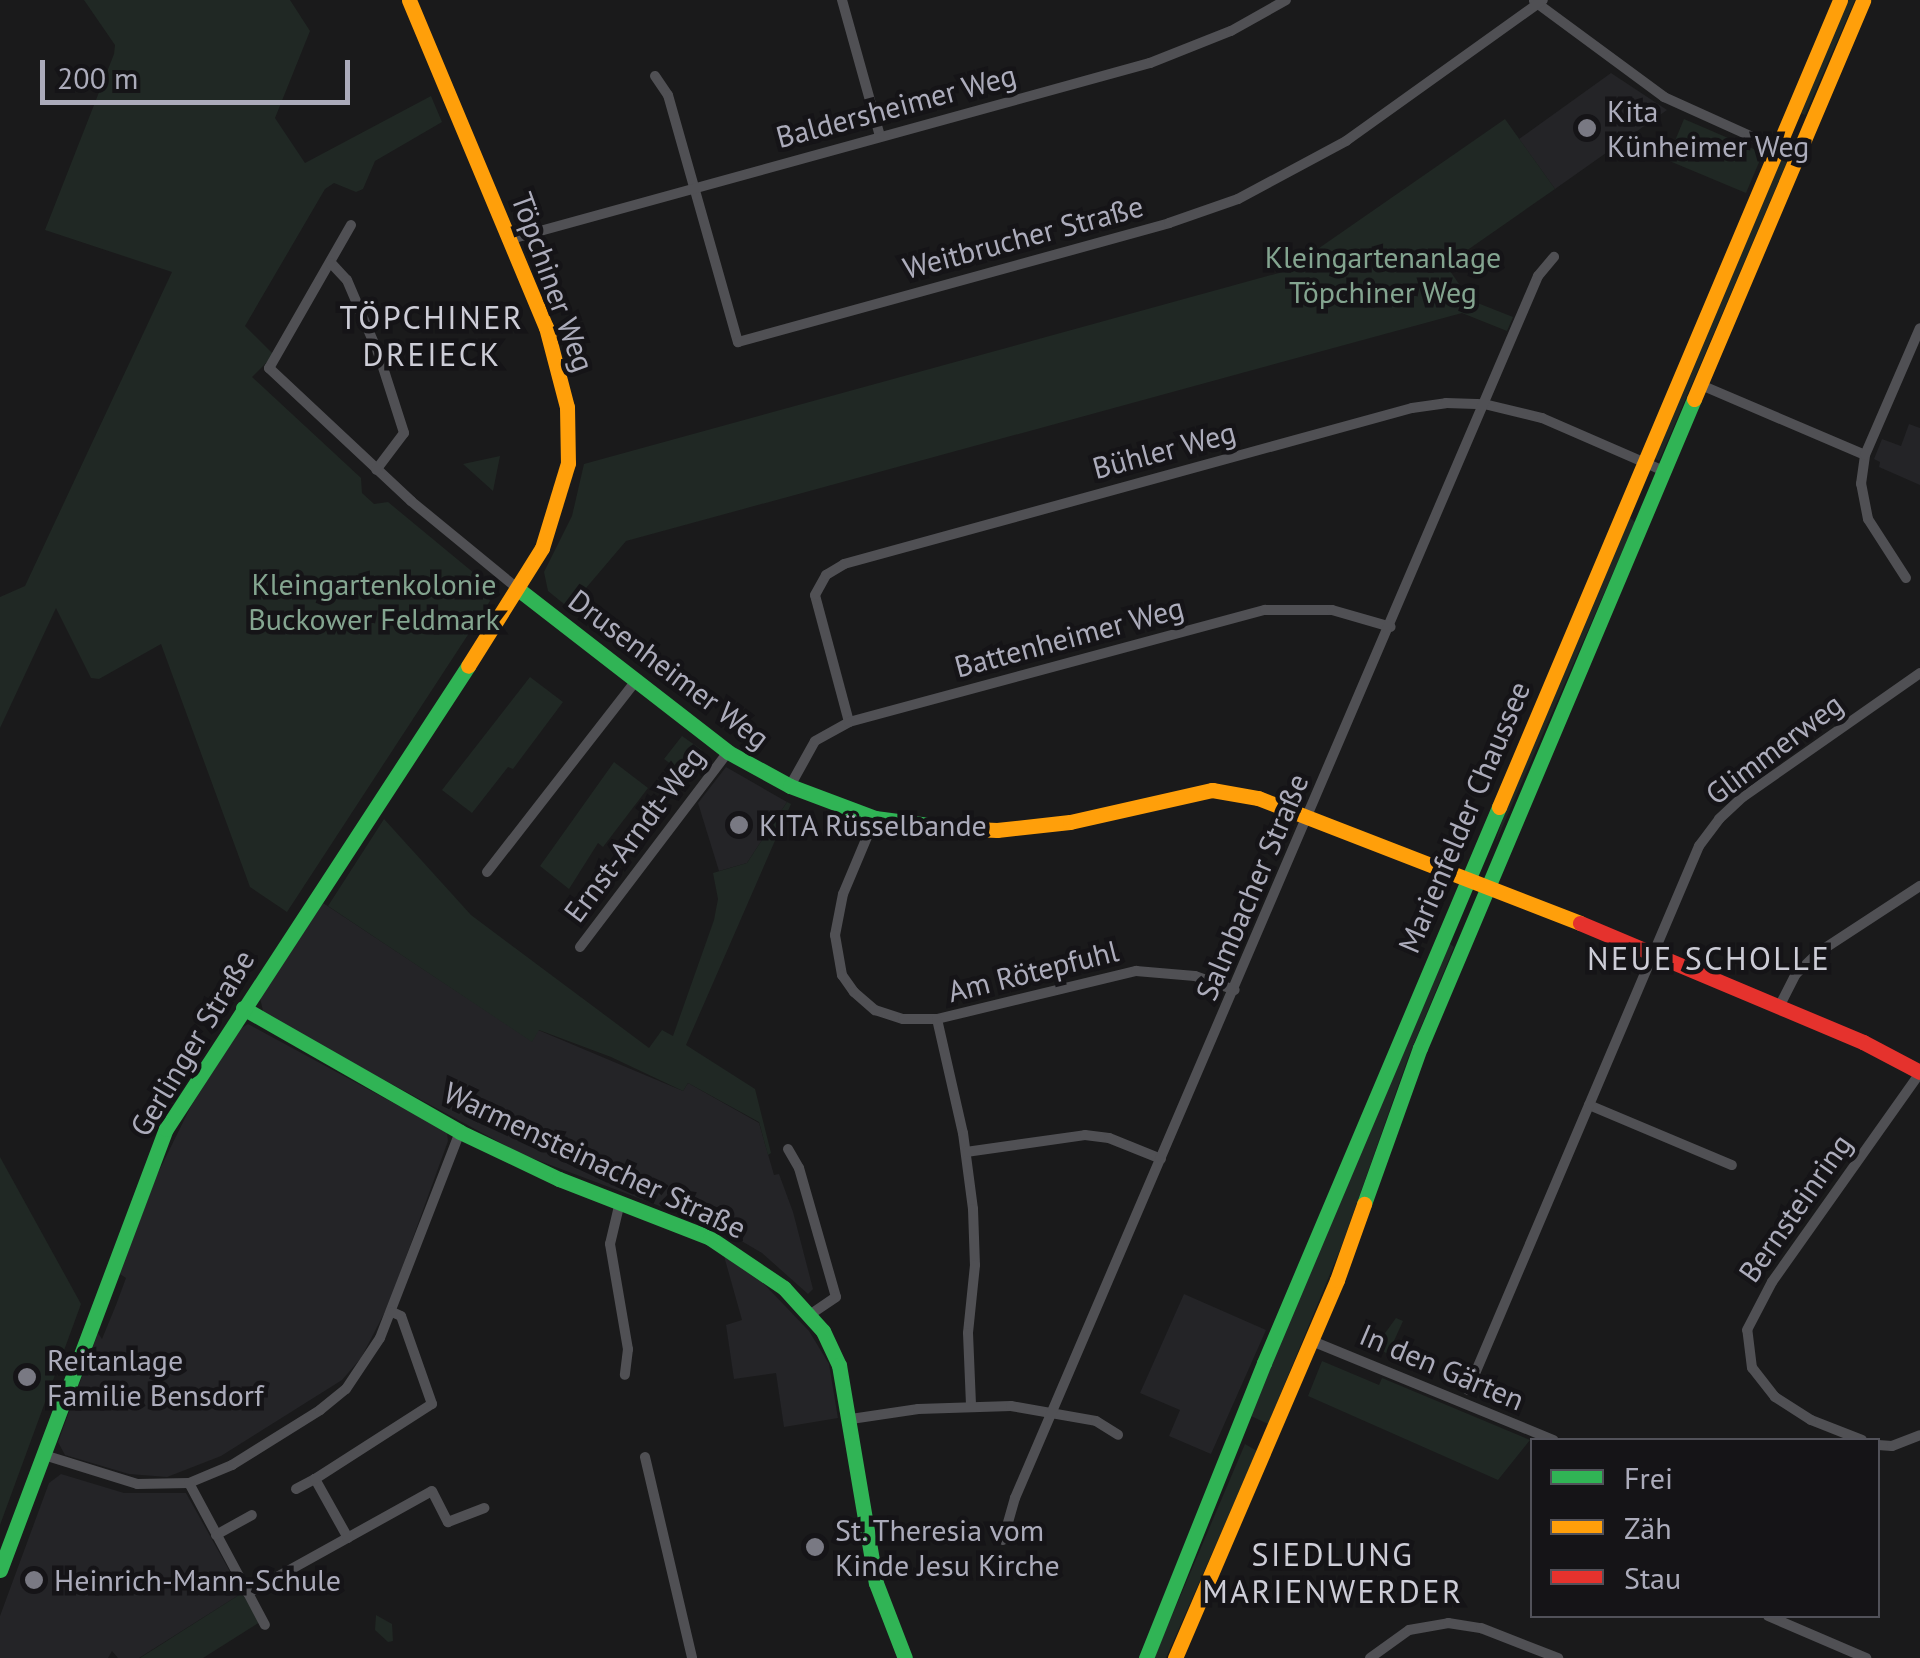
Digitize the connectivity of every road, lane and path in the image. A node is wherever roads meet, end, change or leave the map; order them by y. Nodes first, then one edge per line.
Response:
1 (409, 0) edge
2 (842, 0) edge
3 (1286, 0) edge
4 (1840, 0) edge
5 (1863, 0) edge
6 (1538, 1) edge
7 (655, 76) dead end
8 (880, 136) junction
9 (1777, 148) junction
10 (1797, 157) junction
11 (692, 187) junction
12 (351, 225) dead end
13 (511, 239) junction
14 (1554, 256) dead end
15 (331, 262) junction
16 (1919, 334) edge
17 (1700, 385) junction
18 (1484, 404) junction
19 (1866, 455) junction
20 (1644, 462) junction
21 (376, 470) junction
22 (1664, 470) junction
23 (1906, 578) dead end
24 (518, 589) junction
25 (1391, 627) junction
26 (1920, 674) edge
27 (635, 682) junction
28 (849, 722) junction
29 (728, 752) junction
30 (790, 786) junction
31 (1309, 816) junction
32 (875, 818) junction
33 (487, 872) dead end
34 (1469, 877) junction
35 (1489, 885) junction
36 (1920, 886) edge
37 (580, 947) dead end
38 (1654, 954) junction
39 (1234, 990) junction
40 (1779, 1007) junction
41 (242, 1008) junction
42 (937, 1019) junction
43 (1920, 1073) edge
44 (1589, 1105) junction
45 (460, 1132) junction
46 (788, 1149) dead end
47 (966, 1152) junction
48 (1161, 1159) junction
49 (1732, 1165) dead end
50 (620, 1202) junction
51 (392, 1312) junction
52 (811, 1314) junction
53 (1312, 1341) junction
54 (624, 1375) dead end
55 (1468, 1390) dead end
56 (971, 1405) junction
57 (1053, 1411) junction
58 (851, 1420) junction
59 (1238, 1433) junction
60 (1920, 1435) edge
61 (1118, 1436) dead end
62 (1548, 1438) edge
63 (1857, 1438) edge
64 (1880, 1444) edge
65 (1268, 1446) junction
66 (44, 1455) junction
67 (645, 1457) dead end
68 (315, 1479) junction
69 (189, 1482) junction
70 (296, 1489) dead end
71 (484, 1508) dead end
72 (252, 1515) dead end
73 (216, 1535) junction
74 (348, 1538) junction
75 (1003, 1540) dead end
76 (0, 1570) edge
77 (248, 1593) junction
78 (1773, 1618) edge
79 (265, 1624) dead end
80 (692, 1658) edge
81 (905, 1658) edge
82 (1146, 1658) edge
83 (1175, 1658) edge
84 (1370, 1658) edge
85 (1558, 1658) edge
86 (1866, 1658) edge

1 - 13 street, Töpchiner Weg
2 - 8 street
3 - 8 street, Baldersheimer Weg
4 - 9 street, Marienfelder Chaussee
5 - 10 street, Marienfelder Chaussee
6 - 9 street
6 - 11 street, Weitbrucher Straße
7 - 11 street, Weitbrucher Straße
8 - 11 street, Baldersheimer Weg
9 - 10 street
9 - 20 street, Marienfelder Chaussee
10 - 17 street, Marienfelder Chaussee
11 - 13 street, Baldersheimer Weg
12 - 15 street, Drusenheimer Weg
13 - 24 street, Töpchiner Weg
14 - 18 street, Salmbacher Straße
15 - 21 street
15 - 21 street, Drusenheimer Weg
16 - 19 street
17 - 19 street
17 - 22 street, Marienfelder Chaussee
18 - 20 street, Bühler Weg
18 - 25 street, Salmbacher Straße
18 - 28 street, Bühler Weg
19 - 23 street
20 - 22 street, Bühler Weg
20 - 34 street, Marienfelder Chaussee
21 - 24 street, Drusenheimer Weg
22 - 35 street, Marienfelder Chaussee
24 - 27 street, Drusenheimer Weg
24 - 41 street, Gerlinger Straße
25 - 28 street, Battenheimer Weg
25 - 31 street, Salmbacher Straße
26 - 38 street, Glimmerweg
27 - 29 street, Drusenheimer Weg
27 - 33 street
28 - 30 street, Battenheimer Weg
29 - 30 street, Drusenheimer Weg
29 - 37 street, Ernst-Arndt-Weg
30 - 32 street, Drusenheimer Weg
31 - 32 street, Drusenheimer Weg
31 - 34 street, Drusenheimer Weg
31 - 39 street, Salmbacher Straße
32 - 42 street, Am Rötepfuhl
34 - 35 street, Drusenheimer Weg
34 - 59 street, Marienfelder Chaussee
35 - 38 street, Drusenheimer Weg
35 - 53 street, Marienfelder Chaussee
36 - 40 street
38 - 40 street, Drusenheimer Weg
38 - 44 street, Glimmerweg
39 - 42 street, Am Rötepfuhl
39 - 48 street, Salmbacher Straße
40 - 43 street, Drusenheimer Weg
41 - 45 street, Warmensteinacher Straße
41 - 66 street, Gerlinger Straße
42 - 47 street
43 - 63 street, Bernsteinring
44 - 49 street
44 - 55 street, Glimmerweg
45 - 50 street, Warmensteinacher Straße
45 - 51 street
46 - 52 street
47 - 48 street
47 - 56 street
48 - 57 street, Salmbacher Straße
50 - 52 street, Warmensteinacher Straße
50 - 54 street
51 - 68 street
51 - 69 street
52 - 58 street, Warmensteinacher Straße
53 - 62 street, In den Gärten
53 - 65 street, Marienfelder Chaussee
56 - 57 street
56 - 58 street
57 - 61 street
57 - 75 street, Salmbacher Straße
58 - 81 street, Warmensteinacher Straße
59 - 65 street
59 - 82 street, Marienfelder Chaussee
60 - 64 street
65 - 83 street, Marienfelder Chaussee
66 - 69 street
66 - 76 street, Gerlinger Straße
67 - 80 street
68 - 70 street
68 - 74 street
69 - 73 street
71 - 74 street
72 - 73 street
73 - 77 street
74 - 77 street
77 - 79 street
78 - 86 street
84 - 85 street

